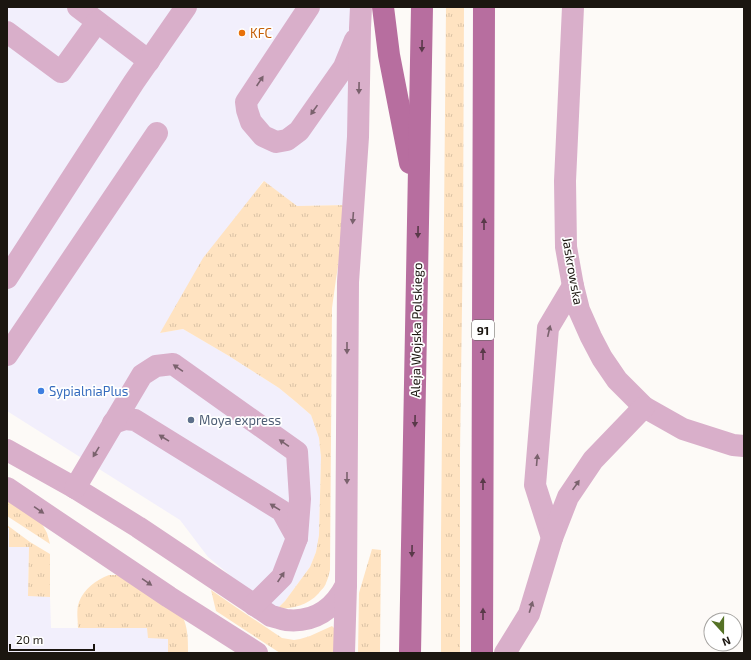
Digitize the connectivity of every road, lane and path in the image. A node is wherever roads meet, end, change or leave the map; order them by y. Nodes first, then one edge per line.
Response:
1 (78, 7) edge
2 (186, 7) edge
3 (309, 7) edge
4 (383, 7) edge
5 (422, 7) edge
6 (484, 7) edge
7 (573, 7) edge
8 (361, 18) edge
9 (97, 22) junction
10 (7, 32) edge
11 (149, 61) junction
12 (157, 133) dead end
13 (419, 211) junction
14 (7, 278) edge
15 (573, 286) junction
16 (7, 355) edge
17 (644, 407) junction
18 (113, 423) junction
19 (744, 446) edge
20 (7, 450) edge
21 (7, 488) edge
22 (74, 488) junction
23 (297, 538) junction
24 (552, 538) junction
25 (346, 585) junction
26 (254, 605) junction
27 (257, 653) edge
28 (344, 653) edge
29 (410, 653) edge
30 (482, 653) edge
31 (505, 653) edge

1 - 9 street
2 - 11 street
8 -> 3 street
4 - 13 main road
5 -> 13 main road, Aleja Wojska Polskiego
30 -> 6 main road, 91
7 - 15 street, Jaskrowska
8 -> 25 street
9 - 10 street
9 - 11 street
11 - 14 street
12 - 16 street
13 -> 29 main road, Aleja Wojska Polskiego
15 - 17 street, Jaskrowska
24 -> 15 street
17 - 19 street, Jaskrowska
24 -> 17 street
18 -> 22 street
23 -> 18 street
23 -> 18 street
20 - 22 street
21 -> 27 street
22 - 26 street
26 -> 23 street
31 -> 24 street
25 - 26 street
25 - 28 street

